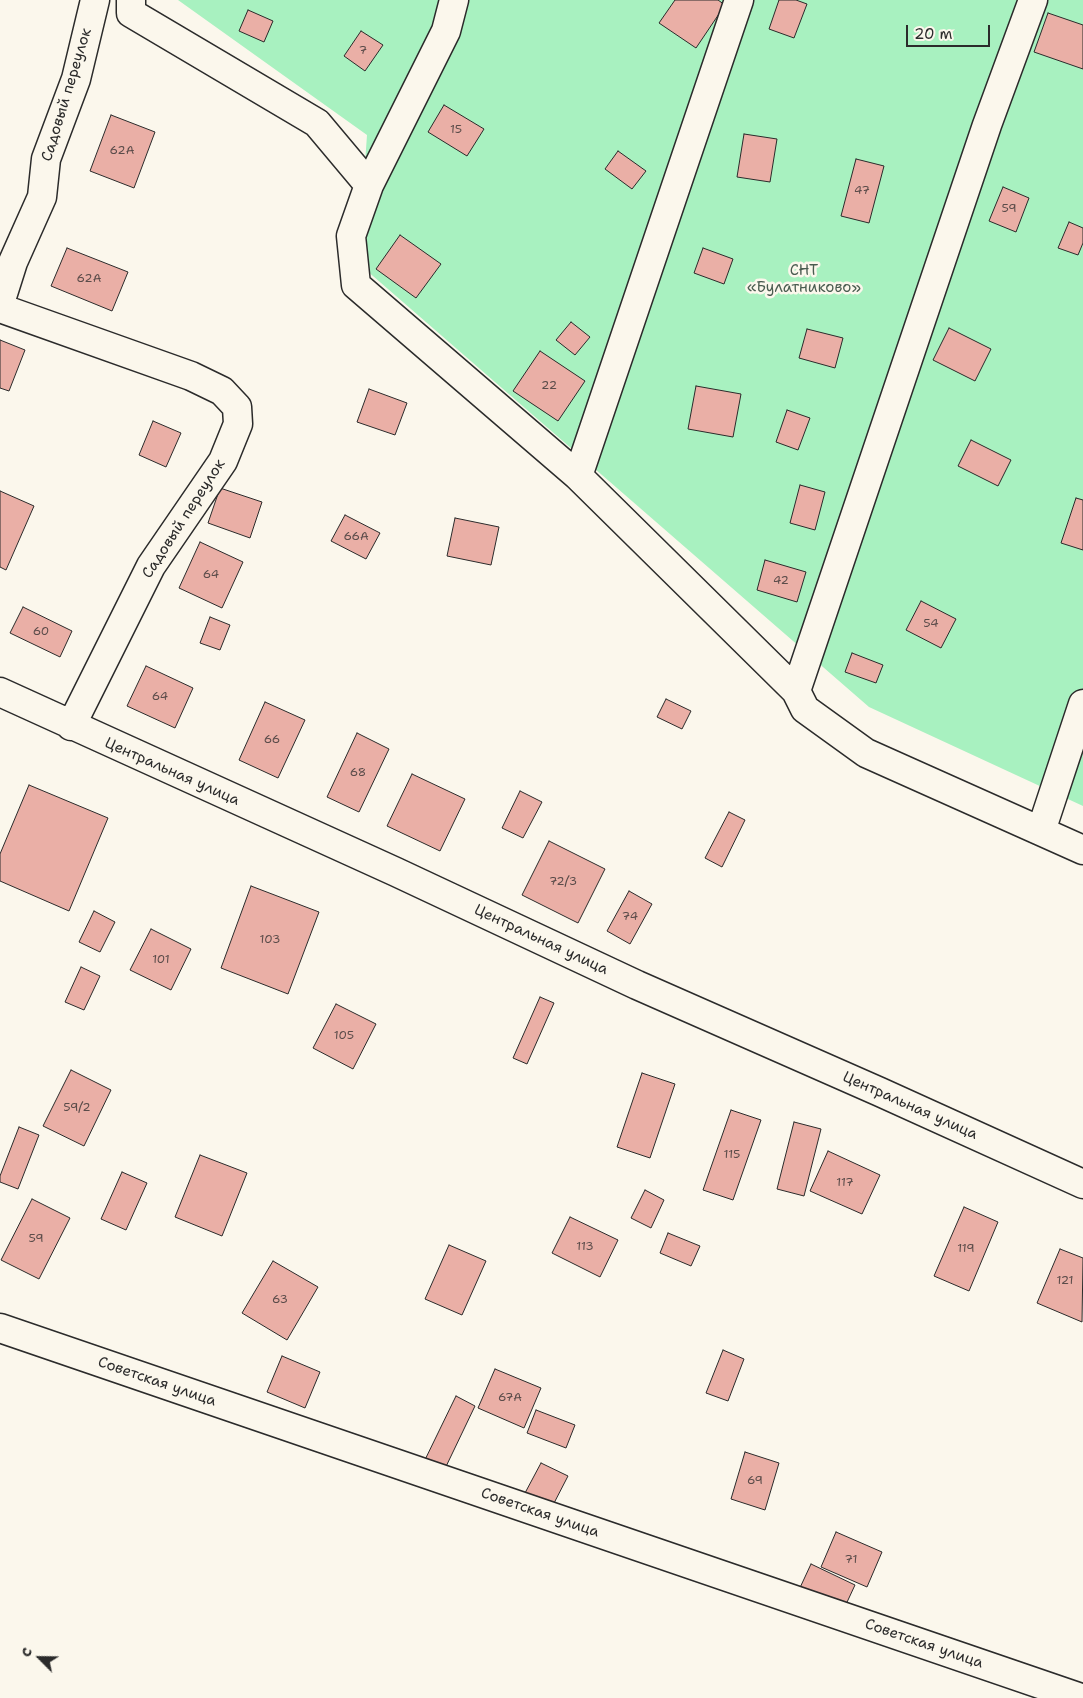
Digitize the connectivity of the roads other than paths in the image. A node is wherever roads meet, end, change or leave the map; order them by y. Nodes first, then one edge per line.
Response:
1 (95, 0) edge
2 (131, 0) edge
3 (454, 0) edge
4 (739, 0) edge
5 (1033, 0) edge
6 (369, 185) junction
7 (0, 303) edge
8 (0, 308) edge
9 (578, 476) junction
10 (796, 691) junction
11 (0, 692) edge
12 (1083, 704) edge
13 (71, 726) junction
14 (1041, 831) junction
15 (1083, 850) edge
16 (1083, 1184) edge
17 (0, 1328) edge
18 (1081, 1698) edge

1 - 7 street, Садовый переулок
2 - 6 street
3 - 6 street
4 - 9 street
5 - 10 street
6 - 9 street
8 - 13 street, Садовый переулок
9 - 10 street
10 - 14 street
11 - 13 street, Центральная улица
12 - 14 street
13 - 16 street, Центральная улица
14 - 15 street
17 - 18 street, Советская улица

